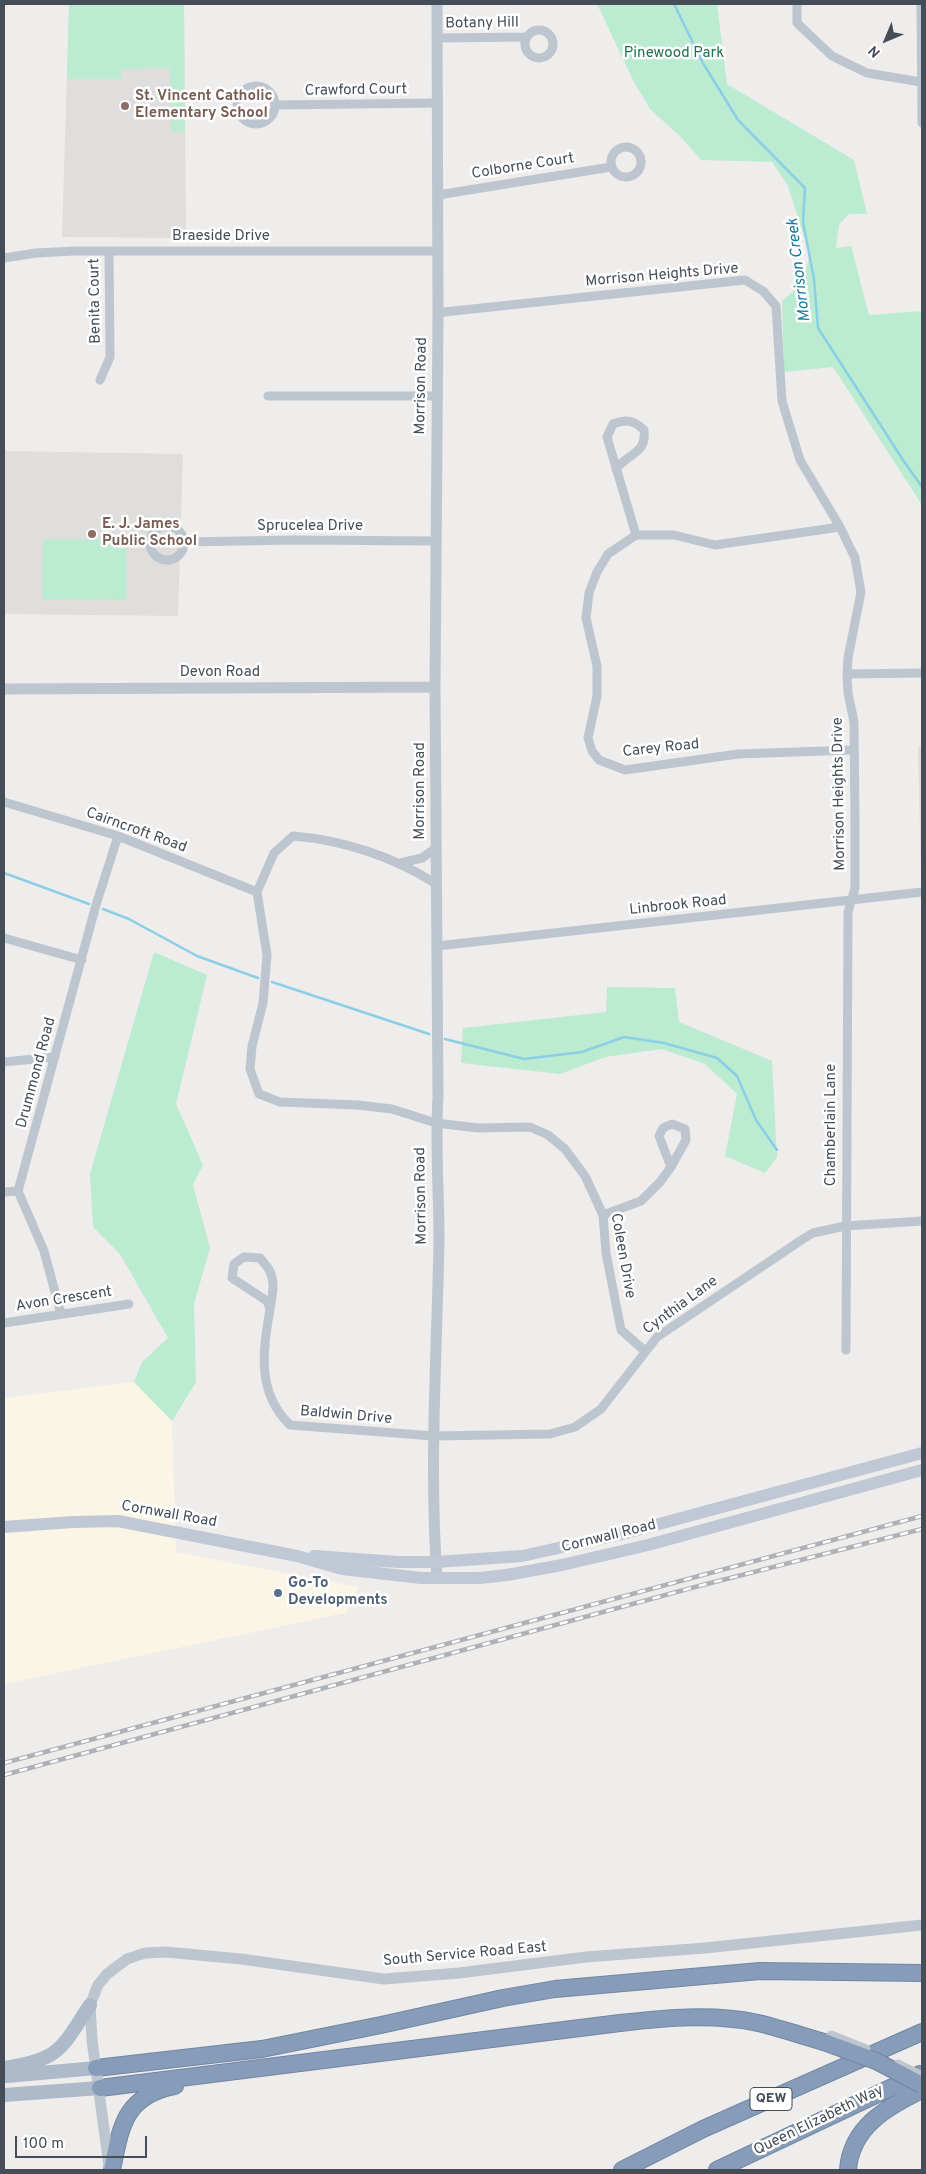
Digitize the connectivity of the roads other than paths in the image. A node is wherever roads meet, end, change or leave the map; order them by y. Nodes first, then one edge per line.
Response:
1 (437, 4) edge
2 (796, 4) edge
3 (921, 4) edge
4 (527, 37) dead end
5 (437, 38) junction
6 (921, 82) junction
7 (438, 103) junction
8 (275, 105) junction
9 (922, 123) edge
10 (611, 166) dead end
11 (438, 195) junction
12 (109, 251) junction
13 (438, 251) junction
14 (4, 258) edge
15 (438, 314) junction
16 (100, 380) dead end
17 (268, 396) dead end
18 (437, 396) junction
19 (616, 469) junction
20 (840, 527) junction
21 (636, 536) junction
22 (437, 541) junction
23 (184, 542) dead end
24 (922, 673) edge
25 (847, 674) junction
26 (435, 687) junction
27 (4, 689) edge
28 (854, 750) junction
29 (4, 802) edge
30 (118, 836) junction
31 (436, 848) junction
32 (400, 863) junction
33 (436, 884) junction
34 (257, 892) junction
35 (922, 892) edge
36 (851, 900) junction
37 (4, 938) edge
38 (437, 946) junction
39 (82, 960) junction
40 (55, 1057) junction
41 (4, 1062) edge
42 (436, 1123) junction
43 (671, 1167) dead end
44 (18, 1191) junction
45 (4, 1192) edge
46 (603, 1215) junction
47 (922, 1221) edge
48 (845, 1226) junction
49 (129, 1304) dead end
50 (270, 1309) junction
51 (62, 1314) junction
52 (4, 1322) edge
53 (846, 1350) dead end
54 (645, 1351) junction
55 (434, 1436) junction
56 (922, 1453) edge
57 (922, 1470) edge
58 (4, 1527) edge
59 (297, 1556) junction
60 (436, 1562) junction
61 (437, 1578) junction
62 (922, 1925) edge
63 (922, 1974) edge
64 (90, 2005) junction
65 (922, 2032) edge
66 (828, 2039) junction
67 (4, 2068) edge
68 (96, 2068) junction
69 (220, 2073) junction
70 (922, 2074) edge
71 (4, 2076) edge
72 (922, 2085) edge
73 (100, 2088) junction
74 (922, 2090) edge
75 (4, 2095) edge
76 (111, 2170) edge
77 (622, 2170) edge
78 (717, 2170) edge
79 (848, 2170) edge

1 - 5 street, Morrison Road
2 - 6 street
3 - 6 street
4 - 5 street, Botany Hill
5 - 7 street, Morrison Road
6 - 9 street
7 - 8 street, Crawford Court
7 - 11 street, Morrison Road
8 - 8 street
10 - 11 street, Colborne Court
11 - 13 street, Morrison Road
12 - 13 street, Braeside Drive
12 - 14 street, Braeside Drive
12 - 16 street, Benita Court
13 - 15 street, Morrison Road
15 - 18 street, Morrison Road
15 - 20 street, Morrison Heights Drive
17 - 18 street
18 - 22 street, Morrison Road
19 - 19 street
19 - 21 street
20 - 21 street
20 - 25 street, Morrison Heights Drive
21 - 28 street, Carey Road
22 - 23 street, Sprucelea Drive
22 - 26 street, Morrison Road
24 - 25 street
25 - 28 street, Morrison Heights Drive
26 - 27 street, Devon Road
26 - 31 street, Morrison Road
28 - 36 street, Morrison Heights Drive
29 - 30 street, Cairncroft Road
30 - 34 street, Cairncroft Road
30 - 39 street, Drummond Road
31 - 32 street
31 - 33 street, Morrison Road
32 - 33 street
32 - 34 street
33 - 38 street, Morrison Road
34 - 42 street, Coleen Drive
35 - 36 street, Linbrook Road
36 - 38 street, Linbrook Road
36 - 48 street, Chamberlain Lane
37 - 39 street
38 - 42 street, Morrison Road
39 - 40 street, Drummond Road
40 - 41 street
40 - 44 street, Drummond Road
42 - 46 street, Coleen Drive
42 - 55 street, Morrison Road
43 - 46 street
44 - 45 street
44 - 51 street
46 - 54 street, Coleen Drive
47 - 48 street, Cynthia Lane
48 - 53 street, Chamberlain Lane
48 - 54 street, Cynthia Lane
49 - 51 street, Avon Crescent
50 - 50 street, Baldwin Drive
50 - 55 street, Baldwin Drive
51 - 52 street, Avon Crescent
54 - 55 street, Cynthia Lane
55 - 60 street, Morrison Road
56 - 60 main road, Cornwall Road
57 - 61 main road, Cornwall Road
58 - 59 main road, Cornwall Road
59 - 60 main road, Cornwall Road
59 - 61 main road, Cornwall Road
60 - 61 street, Morrison Road
62 - 64 street, South Service Road East
63 - 68 highway
64 - 67 main road
64 - 68 street, South Service Road East
65 - 77 highway, QEW
66 - 69 highway
66 - 70 street, bridge
66 - 72 highway, bridge
68 - 71 main road
68 - 73 street, South Service Road East
69 - 73 highway
69 - 76 highway
70 - 78 highway, Queen Elizabeth Way / QEW
73 - 75 main road
73 - 76 street, South Service Road East
74 - 79 highway

